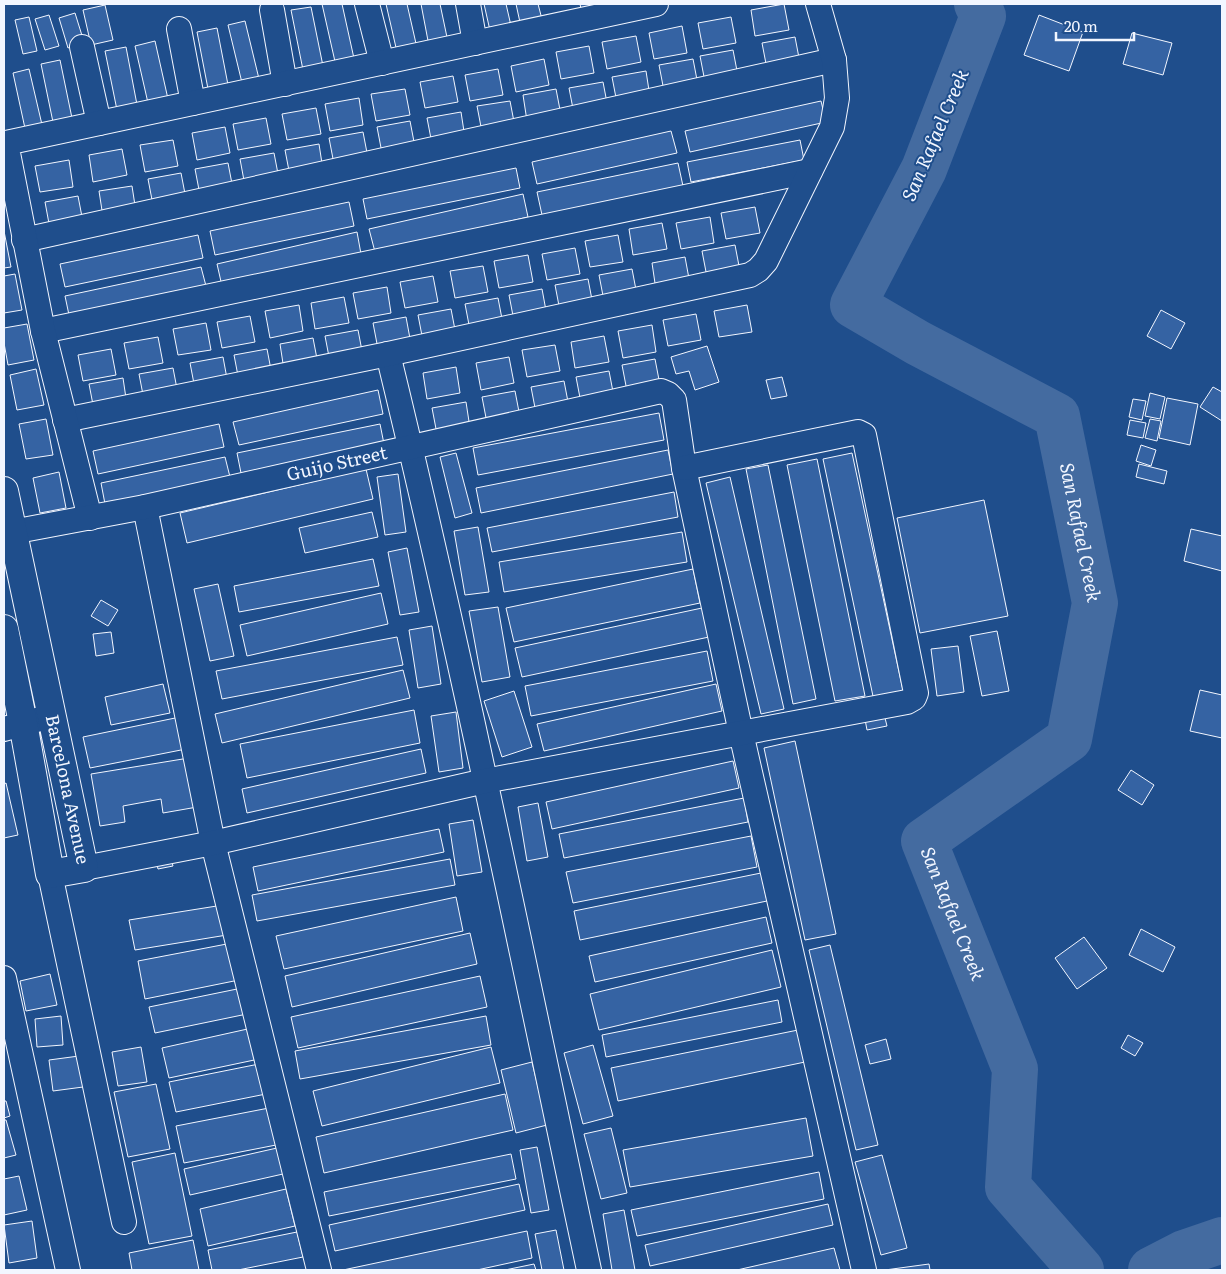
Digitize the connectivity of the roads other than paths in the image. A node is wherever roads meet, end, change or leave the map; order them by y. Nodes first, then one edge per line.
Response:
1 (367, 4) edge
2 (468, 4) edge
3 (656, 4) edge
4 (818, 4) edge
5 (272, 10) dead end
6 (570, 13) edge
7 (179, 28) dead end
8 (475, 43) junction
9 (82, 47) dead end
10 (834, 60) junction
11 (382, 63) junction
12 (285, 84) junction
13 (193, 103) junction
14 (99, 123) junction
15 (5, 136) edge
16 (810, 171) junction
17 (24, 240) junction
18 (43, 331) junction
19 (388, 354) junction
20 (65, 420) junction
21 (410, 446) junction
22 (684, 468) junction
23 (4, 492) edge
24 (145, 508) junction
25 (90, 518) junction
26 (12, 532) junction
27 (4, 629) edge
28 (51, 716) junction
29 (14, 726) edge
30 (741, 733) junction
31 (485, 781) junction
32 (213, 843) junction
33 (84, 868) junction
34 (50, 874) junction
35 (4, 978) edge
36 (124, 1222) dead end
37 (68, 1270) edge
38 (319, 1270) edge
39 (590, 1270) edge
40 (864, 1270) edge

1 - 11 street
2 - 8 street
3 - 6 street
4 - 10 street
5 - 12 street
6 - 8 street
7 - 13 street
8 - 11 street
9 - 14 street
10 - 16 street
10 - 17 street
11 - 12 street
12 - 13 street
13 - 14 street
14 - 15 street
15 - 17 street
16 - 18 street
16 - 19 street
17 - 18 street
18 - 20 street
19 - 20 street
19 - 21 street
20 - 25 street
21 - 22 street, Guijo Street
21 - 24 street, Guijo Street
21 - 31 street
22 - 30 street
22 - 30 street
23 - 26 street, Barcelona Avenue
24 - 25 street, Guijo Street
24 - 32 street
25 - 26 street, Guijo Street
26 - 28 street, Barcelona Avenue
27 - 29 street, Barcelona Avenue
28 - 29 street
28 - 33 street, Barcelona Avenue
29 - 34 street, Barcelona Avenue
30 - 31 street
30 - 40 street
31 - 32 street
31 - 39 street
32 - 33 street
32 - 38 street
33 - 34 street, Barcelona Avenue
34 - 36 street
35 - 37 street

